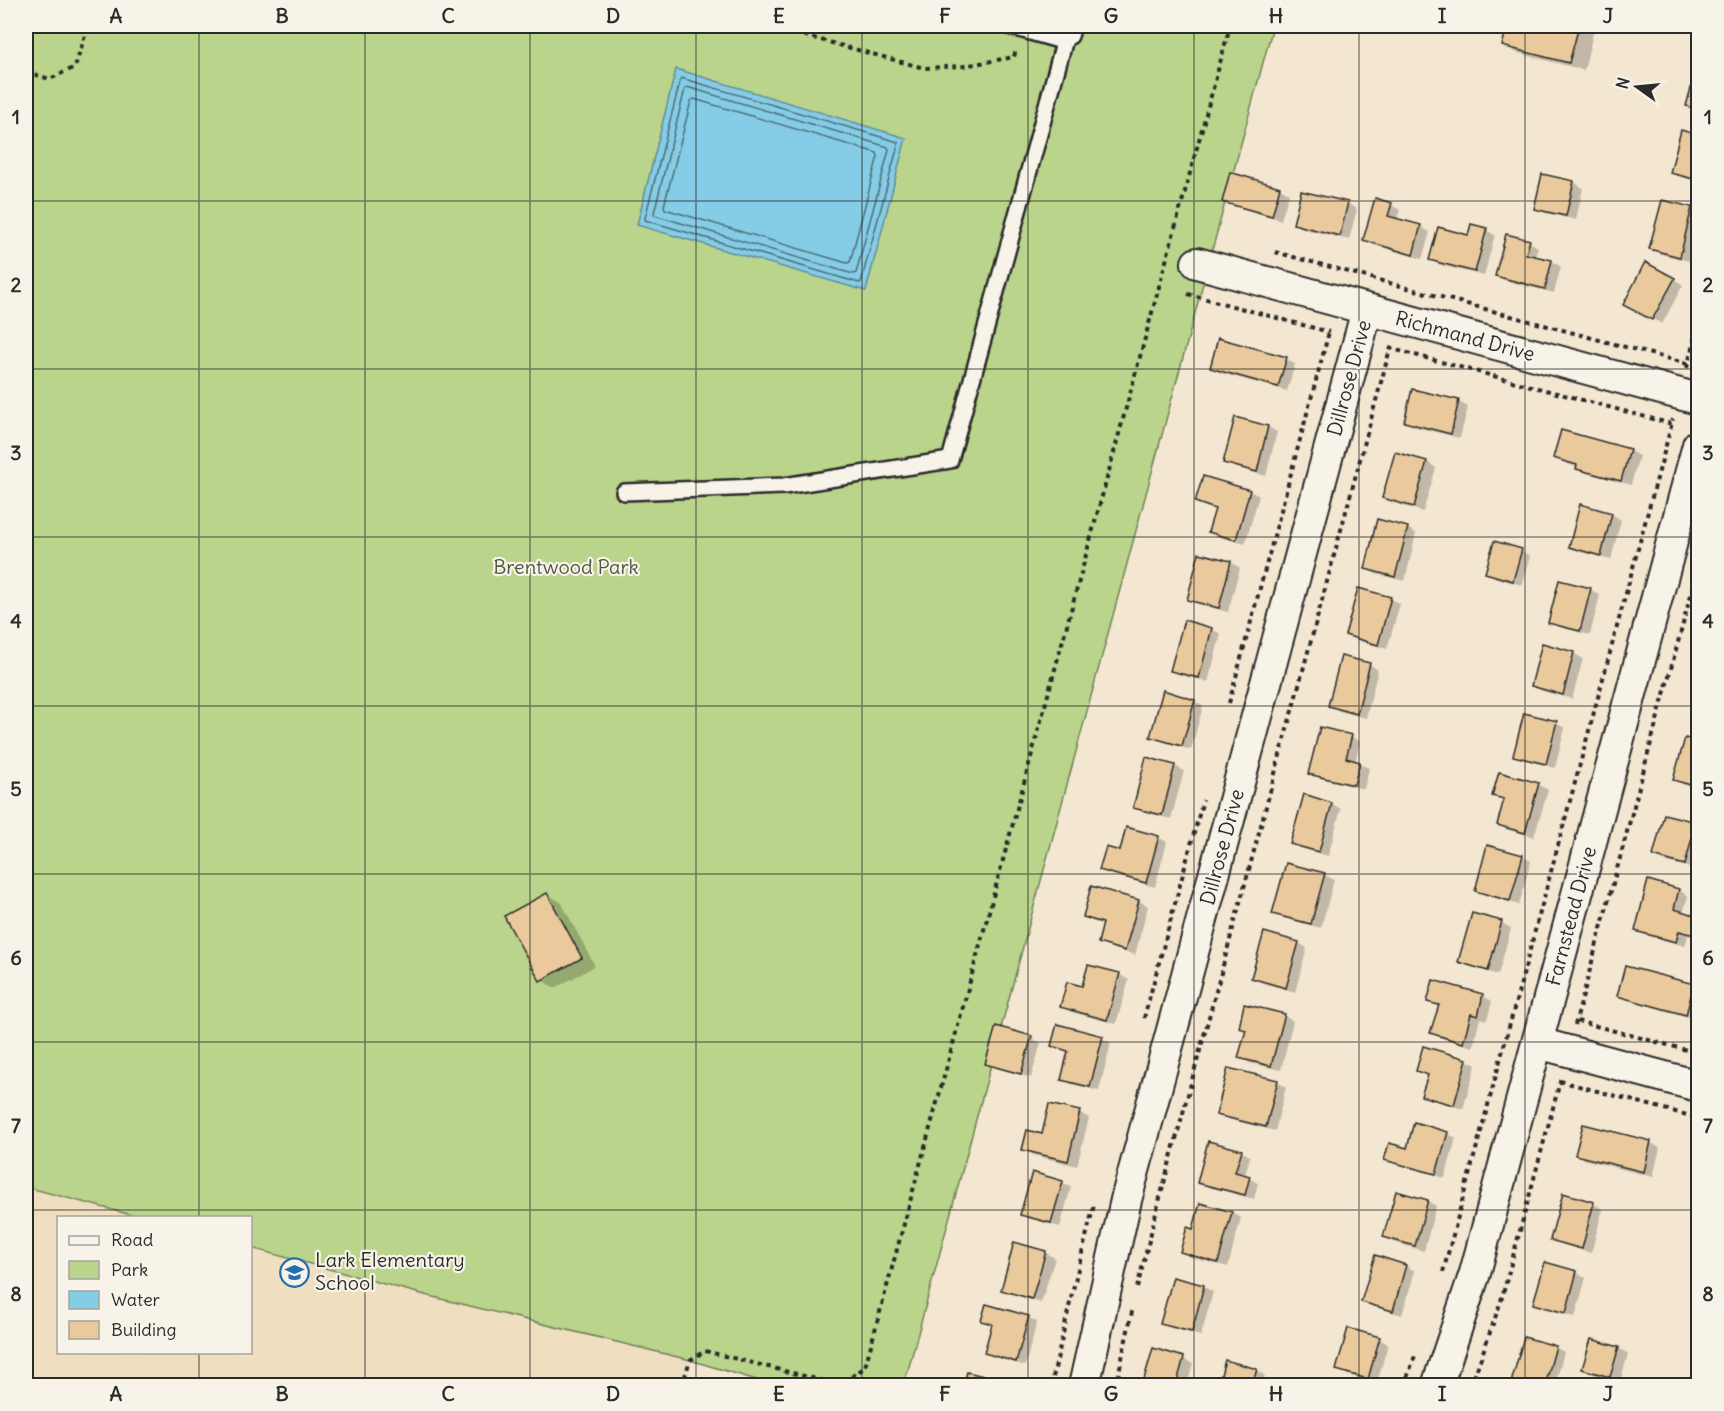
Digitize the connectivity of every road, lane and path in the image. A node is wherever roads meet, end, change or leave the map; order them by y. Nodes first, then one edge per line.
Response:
1 (88, 26) edge
2 (769, 26) edge
3 (1009, 26) edge
4 (1230, 26) edge
5 (1069, 32) edge
6 (1017, 46) dead end
7 (26, 72) edge
8 (1274, 252) dead end
9 (1197, 263) dead end
10 (1188, 294) dead end
11 (1367, 310) junction
12 (1698, 325) edge
13 (1359, 340) junction
14 (1390, 349) junction
15 (1688, 364) junction
16 (1689, 396) edge
17 (1672, 424) junction
18 (1698, 445) edge
19 (624, 492) dead end
20 (1698, 568) edge
21 (1576, 1021) junction
22 (1538, 1043) junction
23 (1568, 1051) junction
24 (1698, 1053) edge
25 (1560, 1081) junction
26 (1698, 1086) edge
27 (1698, 1118) edge
28 (1443, 1273) dead end
29 (1136, 1295) dead end
30 (1134, 1305) dead end
31 (1418, 1348) dead end
32 (682, 1386) edge
33 (1084, 1386) edge
34 (1116, 1386) edge
35 (1404, 1386) edge
36 (1437, 1386) edge
37 (1471, 1386) edge

1 - 7 path
2 - 6 path
3 - 5 lane
4 - 32 path
5 - 19 lane
8 - 15 path
9 - 11 street, Richmand Drive
10 - 13 path
11 - 13 street, Dillrose Drive
11 - 16 street, Richmand Drive
12 - 15 path
13 - 14 path
13 - 33 street, Dillrose Drive
14 - 17 path
14 - 29 path
15 - 16 path
16 - 17 path
17 - 28 path
18 - 22 street, Farnstead Drive
20 - 21 path
21 - 23 path
21 - 24 path
22 - 23 street
22 - 36 street, Farnstead Drive
23 - 25 path
23 - 26 street
25 - 27 path
25 - 37 path
30 - 34 path
31 - 35 path

